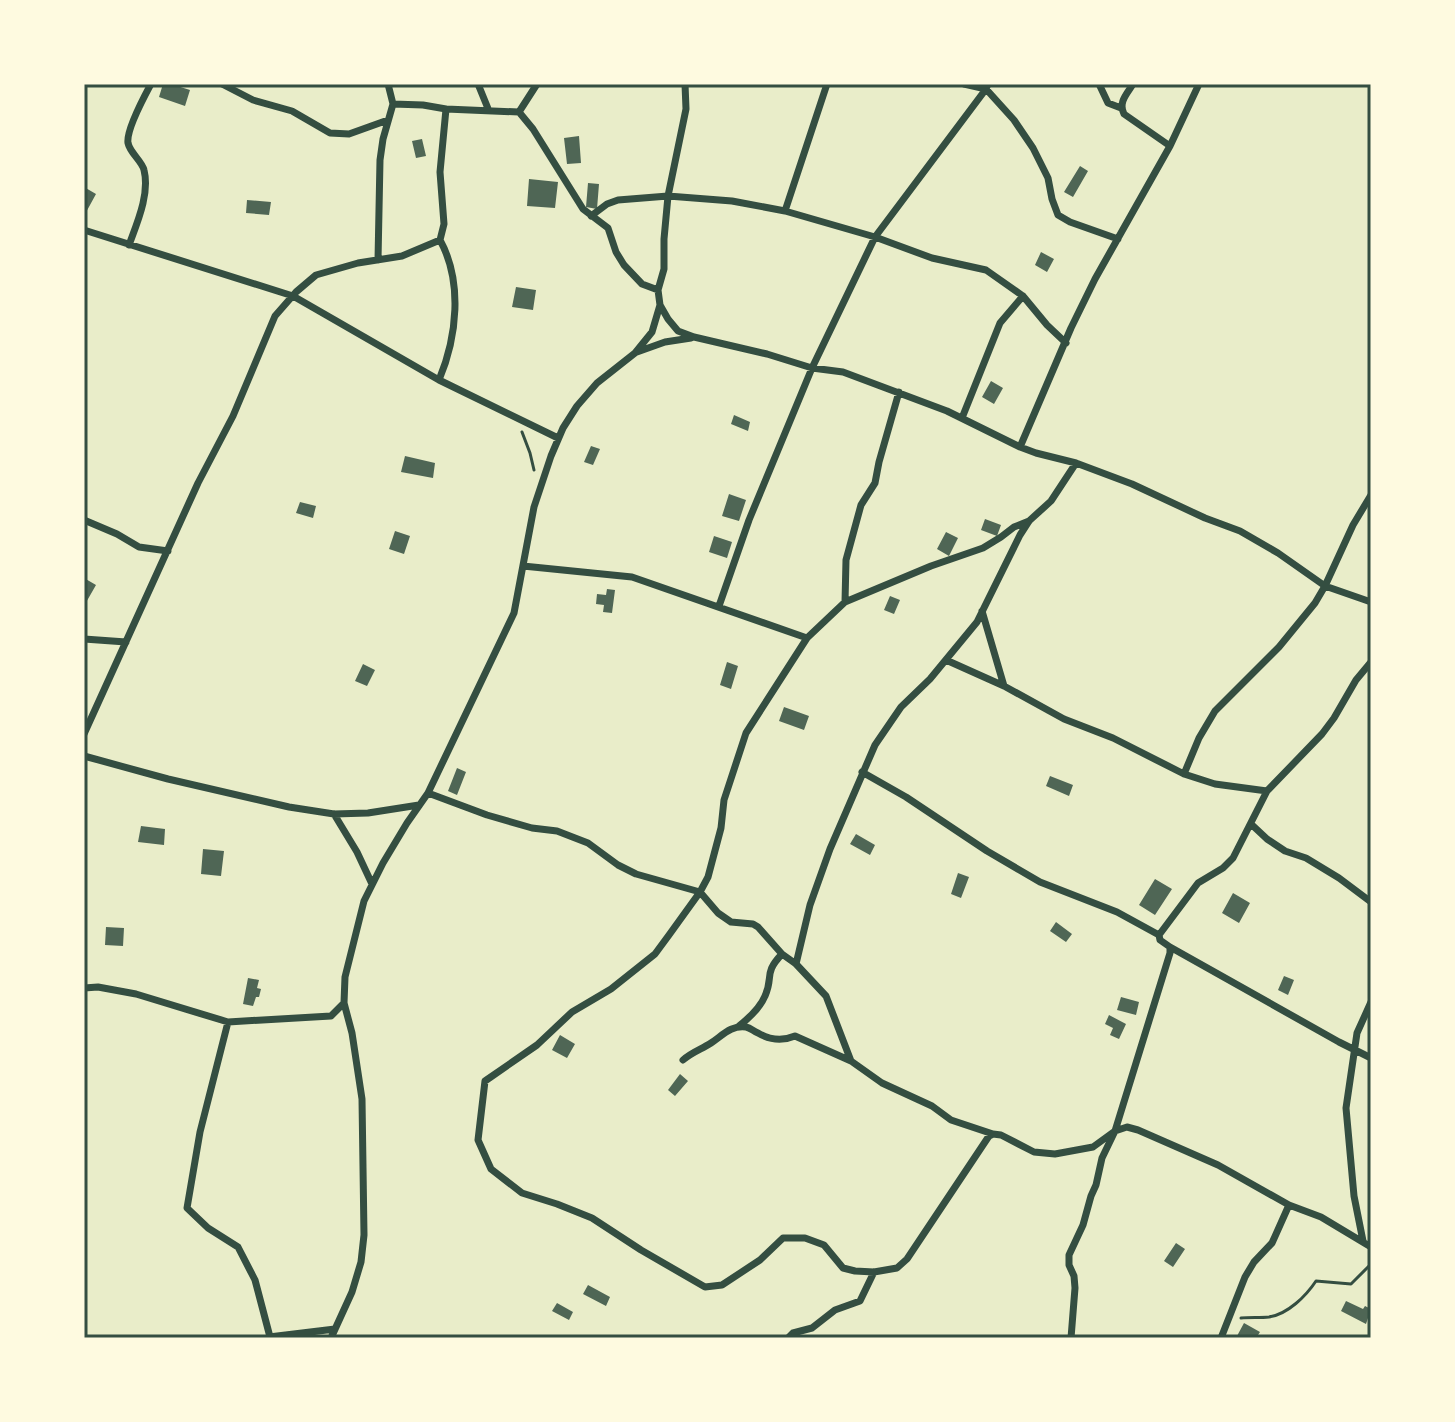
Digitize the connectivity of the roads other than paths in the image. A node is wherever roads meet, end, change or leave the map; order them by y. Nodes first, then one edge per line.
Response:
1 (151, 84) edge
2 (222, 84) edge
3 (388, 84) edge
4 (478, 84) edge
5 (537, 84) edge
6 (685, 84) edge
7 (827, 84) edge
8 (964, 84) edge
9 (1099, 84) edge
10 (1133, 84) edge
11 (1199, 84) edge
12 (987, 87) edge
13 (393, 104) junction
14 (1121, 108) junction
15 (446, 109) junction
16 (489, 111) junction
17 (519, 112) junction
18 (388, 120) junction
19 (1170, 146) junction
20 (668, 196) junction
21 (785, 211) junction
22 (591, 216) junction
23 (84, 230) edge
24 (875, 237) junction
25 (1118, 239) junction
26 (440, 240) junction
27 (129, 245) junction
28 (378, 260) junction
29 (658, 290) junction
30 (293, 296) junction
31 (1023, 296) junction
32 (660, 305) junction
33 (694, 337) junction
34 (1066, 343) junction
35 (635, 353) junction
36 (812, 368) junction
37 (439, 380) junction
38 (899, 392) junction
39 (962, 418) junction
40 (558, 438) junction
41 (1020, 447) junction
42 (1076, 463) junction
43 (1371, 495) edge
44 (84, 520) edge
45 (1029, 521) junction
46 (168, 551) junction
47 (523, 566) junction
48 (1325, 586) junction
49 (845, 602) junction
50 (1371, 602) edge
51 (719, 606) junction
52 (982, 611) junction
53 (807, 638) junction
54 (84, 639) edge
55 (126, 642) junction
56 (946, 660) junction
57 (1371, 662) edge
58 (1004, 686) junction
59 (84, 734) edge
60 (84, 756) edge
61 (862, 772) junction
62 (1184, 774) junction
63 (1267, 791) junction
64 (428, 793) junction
65 (419, 805) junction
66 (334, 814) junction
67 (1251, 824) junction
68 (372, 884) junction
69 (700, 892) junction
70 (1371, 902) edge
71 (1159, 935) junction
72 (1170, 947) junction
73 (782, 954) junction
74 (796, 964) junction
75 (84, 988) edge
76 (1371, 1002) edge
77 (344, 1003) junction
78 (228, 1022) junction
79 (737, 1028) junction
80 (1353, 1050) junction
81 (1371, 1058) edge
82 (683, 1060) dead end
83 (851, 1061) junction
84 (1115, 1131) junction
85 (993, 1134) junction
86 (1289, 1205) junction
87 (1363, 1241) junction
88 (1371, 1247) edge
89 (874, 1272) junction
90 (333, 1335) edge
91 (269, 1337) edge
92 (788, 1338) edge
93 (1071, 1338) edge
94 (1221, 1338) edge

1 - 27 street
2 - 18 street
3 - 13 street
4 - 16 street
5 - 17 street
6 - 20 street
7 - 21 street
8 - 12 street
9 - 14 street
10 - 14 street
11 - 19 street
12 - 24 street
12 - 25 street
13 - 15 street
13 - 18 street
14 - 19 street
15 - 16 street
15 - 26 street
16 - 17 street
17 - 22 street
18 - 28 street
19 - 25 street
20 - 21 street
20 - 22 street
20 - 29 street
21 - 24 street
22 - 29 street
23 - 27 street
24 - 31 street
24 - 36 street
25 - 34 street
26 - 28 street
26 - 37 street
27 - 30 street
28 - 30 street
29 - 32 street
30 - 37 street
30 - 46 street
31 - 34 street
31 - 39 street
32 - 33 street
32 - 35 street
33 - 35 street
33 - 36 street
34 - 41 street
35 - 40 street
36 - 38 street
36 - 51 street
37 - 40 street
38 - 39 street
38 - 49 street
39 - 41 street
40 - 47 street
41 - 42 street
42 - 45 street
42 - 48 street
43 - 48 street
44 - 46 street
45 - 49 street
45 - 52 street
46 - 55 street
47 - 51 street
47 - 64 street
48 - 50 street
48 - 62 street
49 - 53 street
51 - 53 street
52 - 56 street
52 - 58 street
53 - 69 street
54 - 55 street
55 - 59 street
56 - 58 street
56 - 61 street
57 - 63 street
58 - 62 street
60 - 66 street
61 - 71 street
61 - 74 street
62 - 63 street
63 - 67 street
64 - 65 street
64 - 69 street
65 - 66 street
65 - 68 street
66 - 68 street
67 - 70 street
67 - 71 street
68 - 77 street
69 - 73 street
69 - 89 street
71 - 72 street
72 - 80 street
72 - 84 street
73 - 74 street
73 - 79 street
74 - 83 street
75 - 78 street
76 - 80 street
77 - 78 street
77 - 90 street
78 - 91 street
79 - 82 street
79 - 83 street
80 - 81 street
80 - 87 street
83 - 85 street
84 - 85 street
84 - 86 street
84 - 93 street
85 - 89 street
86 - 87 street
86 - 94 street
87 - 88 street
89 - 92 street
90 - 91 street

